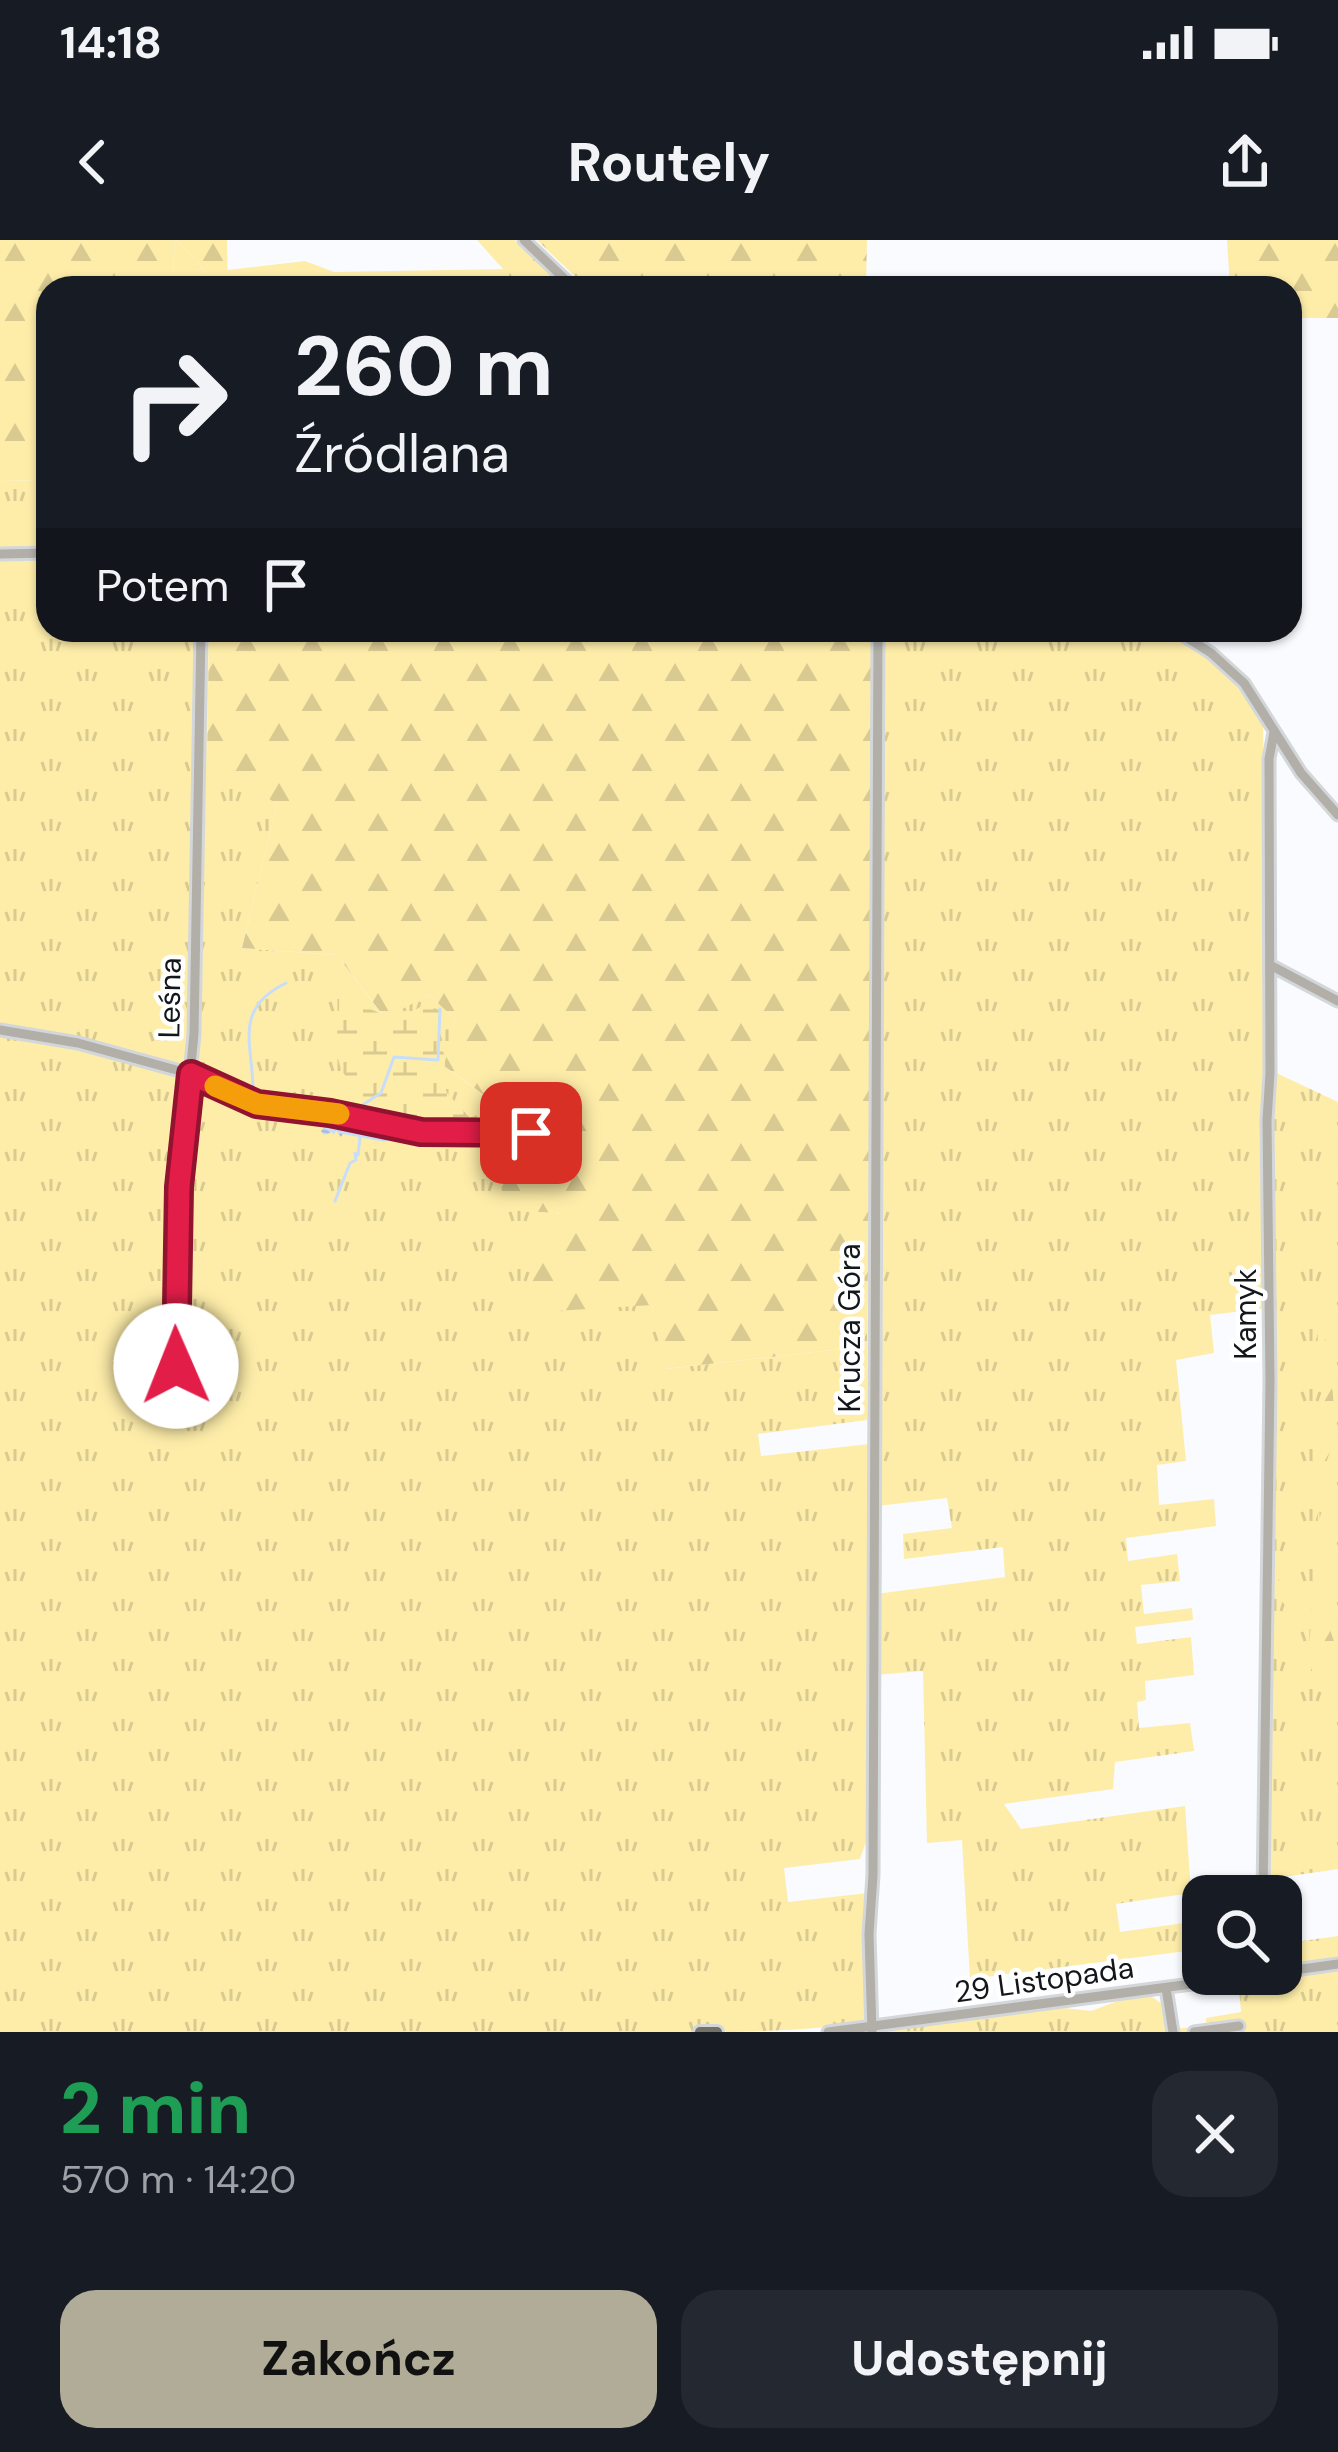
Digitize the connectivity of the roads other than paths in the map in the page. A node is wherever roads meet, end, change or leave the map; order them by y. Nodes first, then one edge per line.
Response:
1 (524, 240) edge
2 (562, 276) edge
3 (36, 553) edge
4 (0, 554) edge
5 (201, 642) edge
6 (878, 642) edge
7 (1194, 642) edge
8 (1274, 732) junction
9 (1338, 815) edge
10 (1270, 965) junction
11 (1338, 1001) edge
12 (0, 1030) edge
13 (191, 1074) junction
14 (531, 1133) dead end
15 (176, 1366) dead end
16 (1263, 1875) edge
17 (1338, 1964) edge
18 (1302, 1969) edge
19 (1182, 1986) edge
20 (1166, 1988) junction
21 (1239, 2026) dead end
22 (872, 2029) edge
23 (700, 2032) edge
24 (717, 2032) edge
25 (829, 2032) edge
26 (1173, 2032) edge
27 (1194, 2032) edge

1 - 2 street
3 - 4 street
5 - 13 street, Leśna
6 - 22 street, Krucza Góra
7 - 8 street
8 - 9 street
8 - 10 street, Kamyk
10 - 11 street
10 - 16 street, Kamyk
12 - 13 street
13 - 14 street
13 - 15 street, Leśna
17 - 18 street
19 - 20 street, 29 Listopada
20 - 22 street, 29 Listopada
20 - 26 street
21 - 27 street
22 - 25 street, 29 Listopada
23 - 24 main road

